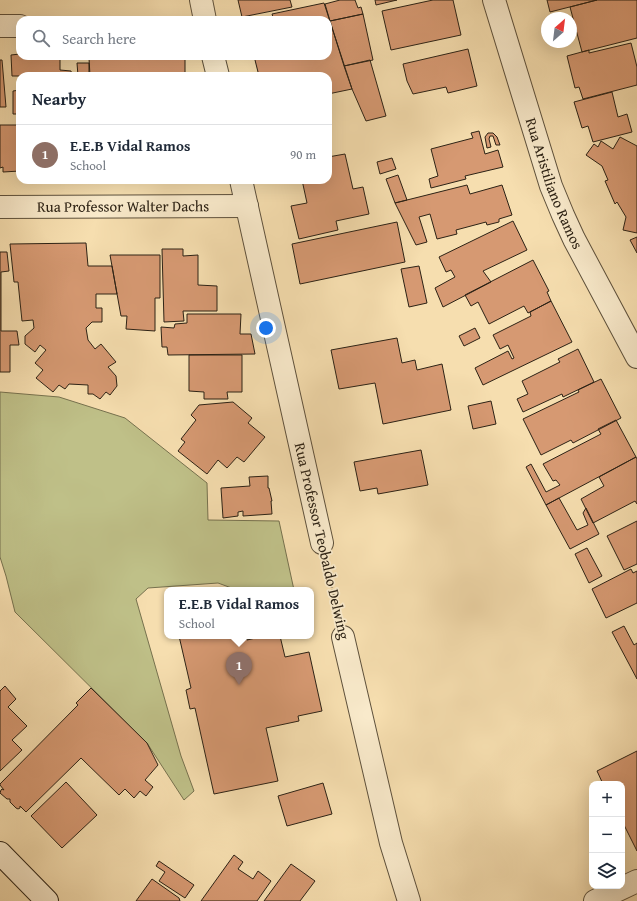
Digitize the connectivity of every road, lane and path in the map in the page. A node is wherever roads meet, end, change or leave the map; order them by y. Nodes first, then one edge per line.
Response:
1 (201, 0) edge
2 (494, 0) edge
3 (204, 16) edge
4 (0, 26) edge
5 (16, 26) edge
6 (214, 60) edge
7 (217, 72) edge
8 (242, 184) edge
9 (247, 206) junction
10 (0, 207) edge
11 (637, 357) edge
12 (322, 544) joint
13 (343, 637) joint
14 (0, 853) edge
15 (637, 881) edge
16 (47, 901) edge
17 (409, 901) edge
18 (595, 901) edge

1 - 3 street
2 - 11 street, Rua Aristiliano Ramos
4 - 5 street
6 - 7 street
8 - 9 street, Rua Professor Teobaldo Delwing
9 - 10 street, Rua Professor Walter Dachs
9 - 12 street, Rua Professor Teobaldo Delwing
12 - 13 path, Rua Professor Teobaldo Delwing
13 - 17 street, Rua Professor Teobaldo Delwing
14 - 16 street
15 - 18 street

